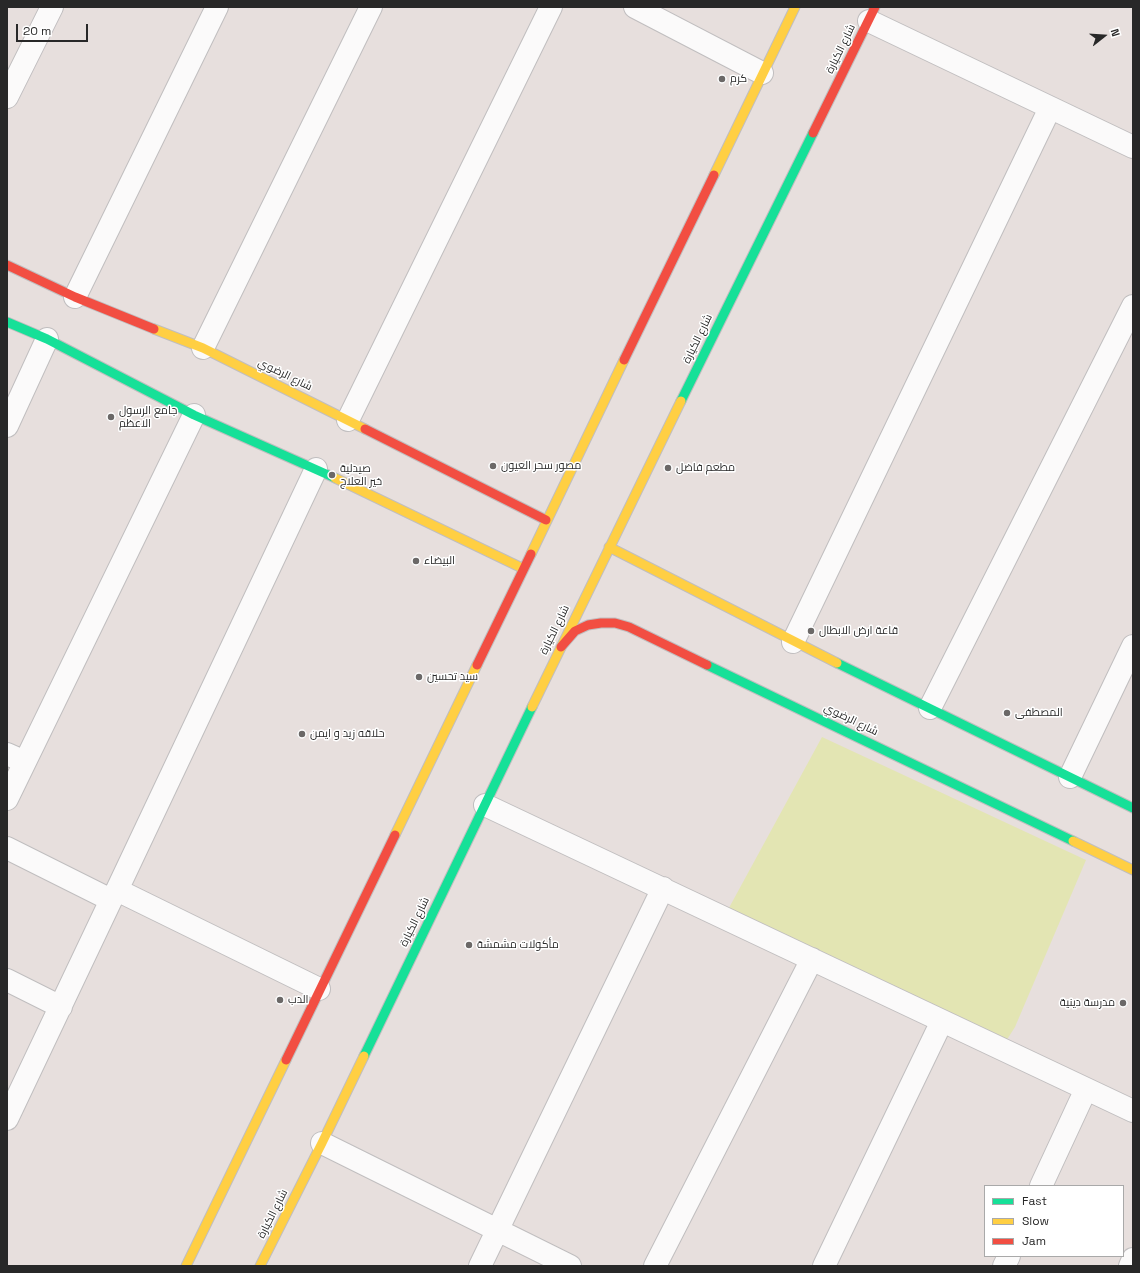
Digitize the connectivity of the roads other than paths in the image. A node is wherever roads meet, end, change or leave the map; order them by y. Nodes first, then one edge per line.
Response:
1 (52, 7) edge
2 (217, 7) edge
3 (371, 7) edge
4 (551, 7) edge
5 (635, 7) edge
6 (795, 7) edge
7 (872, 14) edge
8 (762, 73) junction
9 (7, 97) edge
10 (1050, 108) junction
11 (1133, 147) edge
12 (7, 265) edge
13 (75, 297) junction
14 (1133, 306) edge
15 (7, 322) edge
16 (47, 339) junction
17 (203, 348) junction
18 (194, 414) junction
19 (348, 420) junction
20 (7, 426) edge
21 (316, 469) junction
22 (546, 520) junction
23 (609, 547) junction
24 (522, 568) junction
25 (793, 642) junction
26 (1133, 646) edge
27 (560, 648) junction
28 (930, 708) junction
29 (16, 758) edge
30 (1070, 777) junction
31 (7, 799) edge
32 (485, 805) junction
33 (1133, 808) edge
34 (7, 848) edge
35 (1133, 870) edge
36 (663, 888) junction
37 (114, 895) junction
38 (812, 959) junction
39 (7, 980) edge
40 (319, 989) junction
41 (60, 1007) junction
42 (942, 1021) junction
43 (1086, 1089) junction
44 (1133, 1111) edge
45 (7, 1119) edge
46 (322, 1143) junction
47 (1041, 1185) edge
48 (497, 1230) junction
49 (1008, 1257) edge
50 (1133, 1259) edge
51 (186, 1266) edge
52 (260, 1266) edge
53 (480, 1266) edge
54 (570, 1266) edge
55 (655, 1266) edge
56 (824, 1266) edge
57 (1004, 1266) edge
58 (1130, 1266) edge

1 - 9 street
2 - 13 street
3 - 17 street
4 - 19 street
5 - 8 street
6 - 8 main road
7 - 10 street
7 - 23 main road, شارع الكيارة
8 - 22 main road
10 - 11 street
10 - 25 street
12 - 13 main road, شارع الرضوي
13 - 17 main road, شارع الرضوي
14 - 28 street
15 - 16 main road
16 - 18 main road
16 - 20 street
17 - 19 main road, شارع الرضوي
18 - 21 main road
18 - 29 street
19 - 22 main road, شارع الرضوي
21 - 24 main road
21 - 37 street
22 - 24 main road
23 - 25 main road
23 - 27 main road, شارع الكيارة
24 - 40 main road
25 - 28 main road
26 - 30 street
27 - 32 main road, شارع الكيارة
27 - 35 main road, شارع الرضوي
28 - 30 main road
29 - 31 street
30 - 33 main road
32 - 36 street
32 - 46 main road, شارع الكيارة
34 - 37 street
36 - 38 street
36 - 48 street
37 - 40 street
37 - 41 street
38 - 42 street
38 - 55 street
39 - 41 street
40 - 51 main road
41 - 45 street
42 - 43 street
42 - 56 street
43 - 44 street
43 - 47 street
46 - 48 street
46 - 52 main road, شارع الكيارة
48 - 53 street
48 - 54 street
49 - 57 street
50 - 58 street

